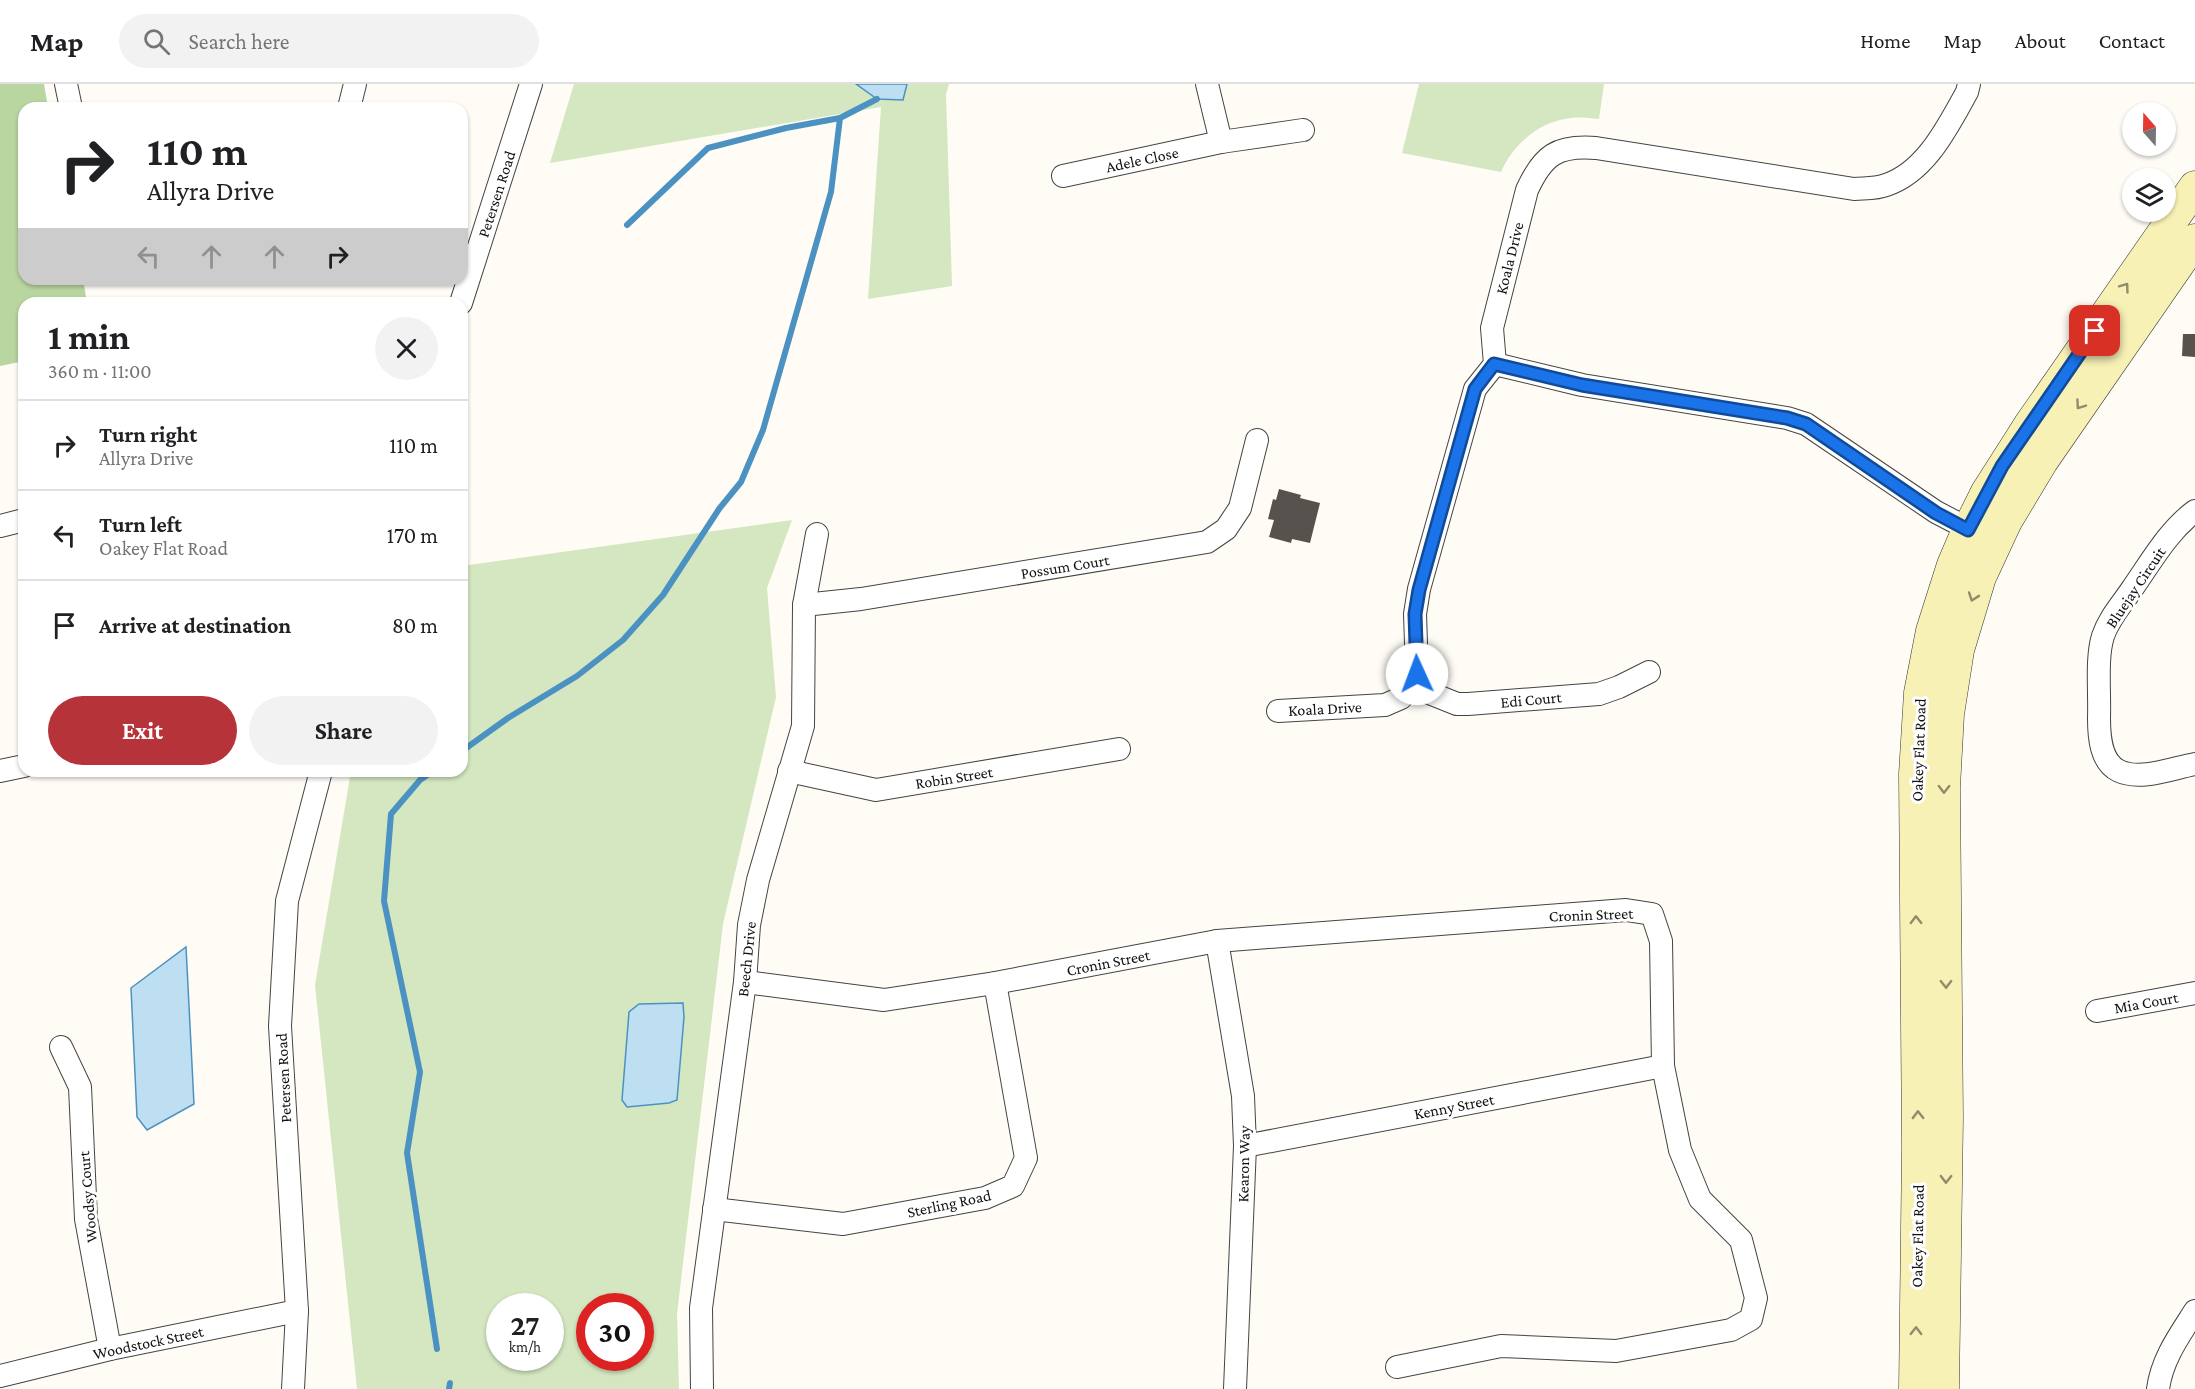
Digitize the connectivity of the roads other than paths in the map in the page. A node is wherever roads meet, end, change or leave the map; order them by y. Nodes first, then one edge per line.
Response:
1 (66, 84) edge
2 (355, 84) edge
3 (531, 84) edge
4 (1207, 84) edge
5 (1969, 84) edge
6 (70, 102) edge
7 (350, 102) edge
8 (1303, 130) dead end
9 (1221, 142) junction
10 (1063, 176) dead end
11 (2195, 187) edge
12 (2195, 240) edge
13 (468, 281) edge
14 (1494, 364) junction
15 (1257, 440) dead end
16 (2195, 511) edge
17 (18, 524) edge
18 (0, 526) edge
19 (1968, 530) junction
20 (816, 534) dead end
21 (1996, 543) junction
22 (804, 605) junction
23 (1649, 672) dead end
24 (1412, 686) junction
25 (1278, 711) dead end
26 (1119, 749) dead end
27 (2195, 764) edge
28 (18, 767) edge
29 (0, 771) edge
30 (789, 771) junction
31 (319, 777) edge
32 (1217, 941) junction
33 (745, 982) junction
34 (995, 983) junction
35 (2195, 993) edge
36 (2097, 1011) dead end
37 (62, 1047) dead end
38 (1663, 1066) junction
39 (1245, 1146) junction
40 (714, 1209) junction
41 (297, 1311) junction
42 (2195, 1311) edge
43 (110, 1349) junction
44 (1396, 1366) dead end
45 (0, 1376) edge
46 (292, 1389) edge
47 (702, 1389) edge
48 (1235, 1389) edge
49 (1915, 1389) edge
50 (1943, 1389) edge
51 (2158, 1389) edge

1 - 6 street
2 - 7 street
3 - 13 street, Petersen Road
4 - 9 street
5 - 14 street, Koala Drive
8 - 9 street, Adele Close
9 - 10 street, Adele Close
19 -> 11 main road, Oakey Flat Road
12 -> 21 main road, Oakey Flat Road
14 - 19 street
14 - 24 street
15 - 22 street, Possum Court
16 - 27 street, Bluejay Circuit
17 - 18 street
19 - 21 street
49 -> 19 main road, Oakey Flat Road
20 - 22 street, Beech Drive
21 -> 50 main road, Oakey Flat Road
22 - 30 street, Beech Drive
23 - 24 street, Edi Court
24 - 25 street, Koala Drive
26 - 30 street, Robin Street
28 - 29 street
30 - 33 street, Beech Drive
31 - 41 street, Petersen Road
32 - 34 street, Cronin Street
32 - 38 street, Cronin Street
32 - 39 street, Kearon Way
33 - 34 street, Cronin Street
33 - 40 street, Beech Drive
34 - 40 street, Sterling Road
35 - 36 street, Mia Court
37 - 43 street, Woodsy Court
38 - 39 street, Kenny Street
38 - 44 street, Cronin Street
39 - 48 street, Kearon Way
40 - 47 street, Beech Drive
41 - 43 street, Woodstock Street
41 - 46 street, Petersen Road
42 - 51 street
43 - 45 street, Woodstock Street

